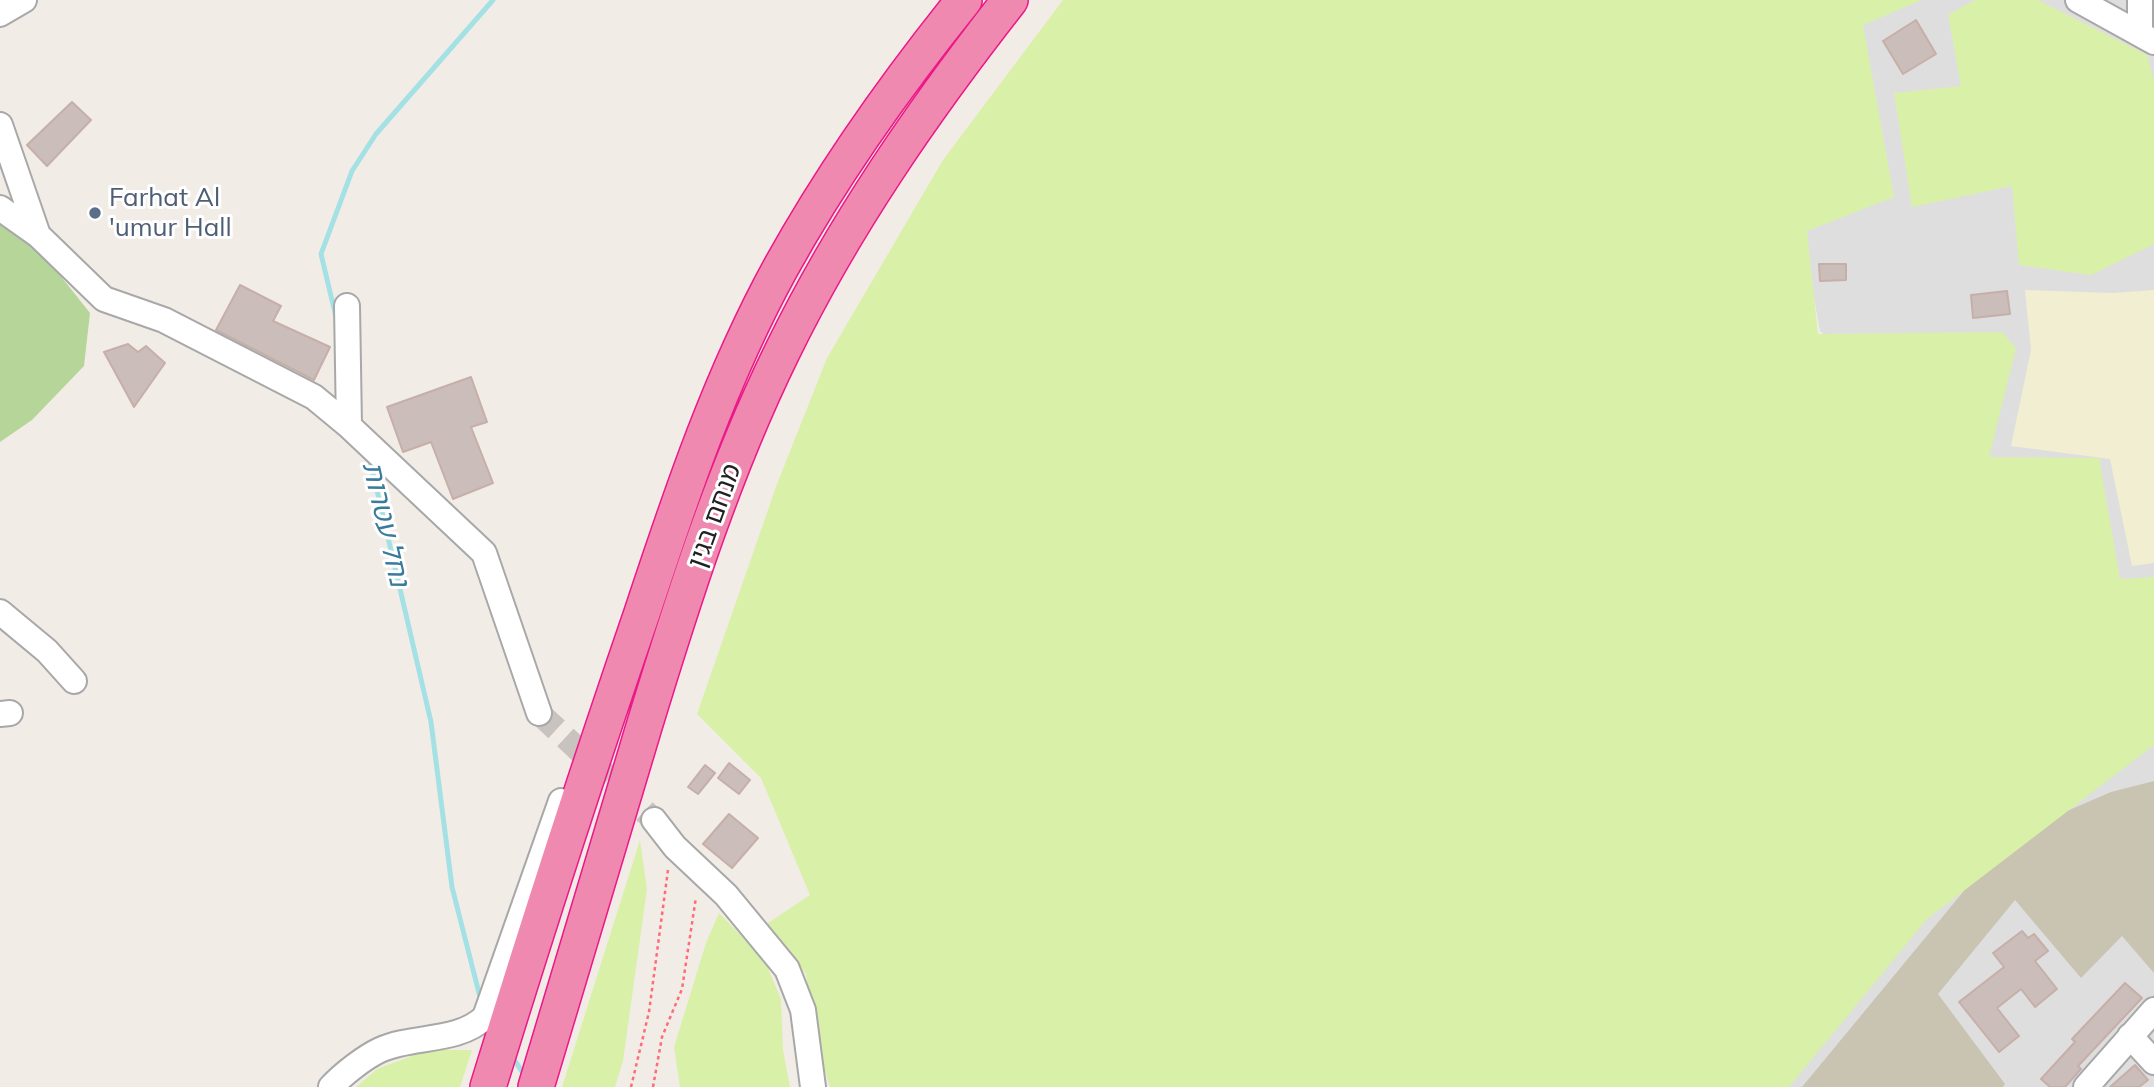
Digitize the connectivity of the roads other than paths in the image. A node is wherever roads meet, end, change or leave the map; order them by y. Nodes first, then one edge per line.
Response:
1 (24, 0) edge
2 (964, 0) edge
3 (1010, 0) edge
4 (2078, 0) edge
5 (2140, 0) edge
6 (0, 14) edge
7 (2147, 38) edge
8 (0, 125) edge
9 (0, 208) edge
10 (38, 235) junction
11 (347, 306) dead end
12 (349, 426) junction
13 (0, 612) edge
14 (74, 681) dead end
15 (539, 713) tunnel mouth
16 (581, 744) dead end
17 (654, 820) tunnel mouth
18 (2154, 1010) edge
19 (2130, 1036) junction
20 (2154, 1062) edge
21 (331, 1087) edge
22 (488, 1087) edge
23 (536, 1087) edge
24 (813, 1087) edge
25 (2086, 1087) edge

1 - 6 street
2 - 22 highway, מנחם בגין
3 - 23 highway, מנחם בגין
4 - 7 street
5 - 7 street
8 - 10 street
9 - 10 street
10 - 12 street
11 - 12 street
12 - 15 street
13 - 14 street
16 - 21 street
17 - 24 street
18 - 19 street
19 - 20 street
19 - 25 street

